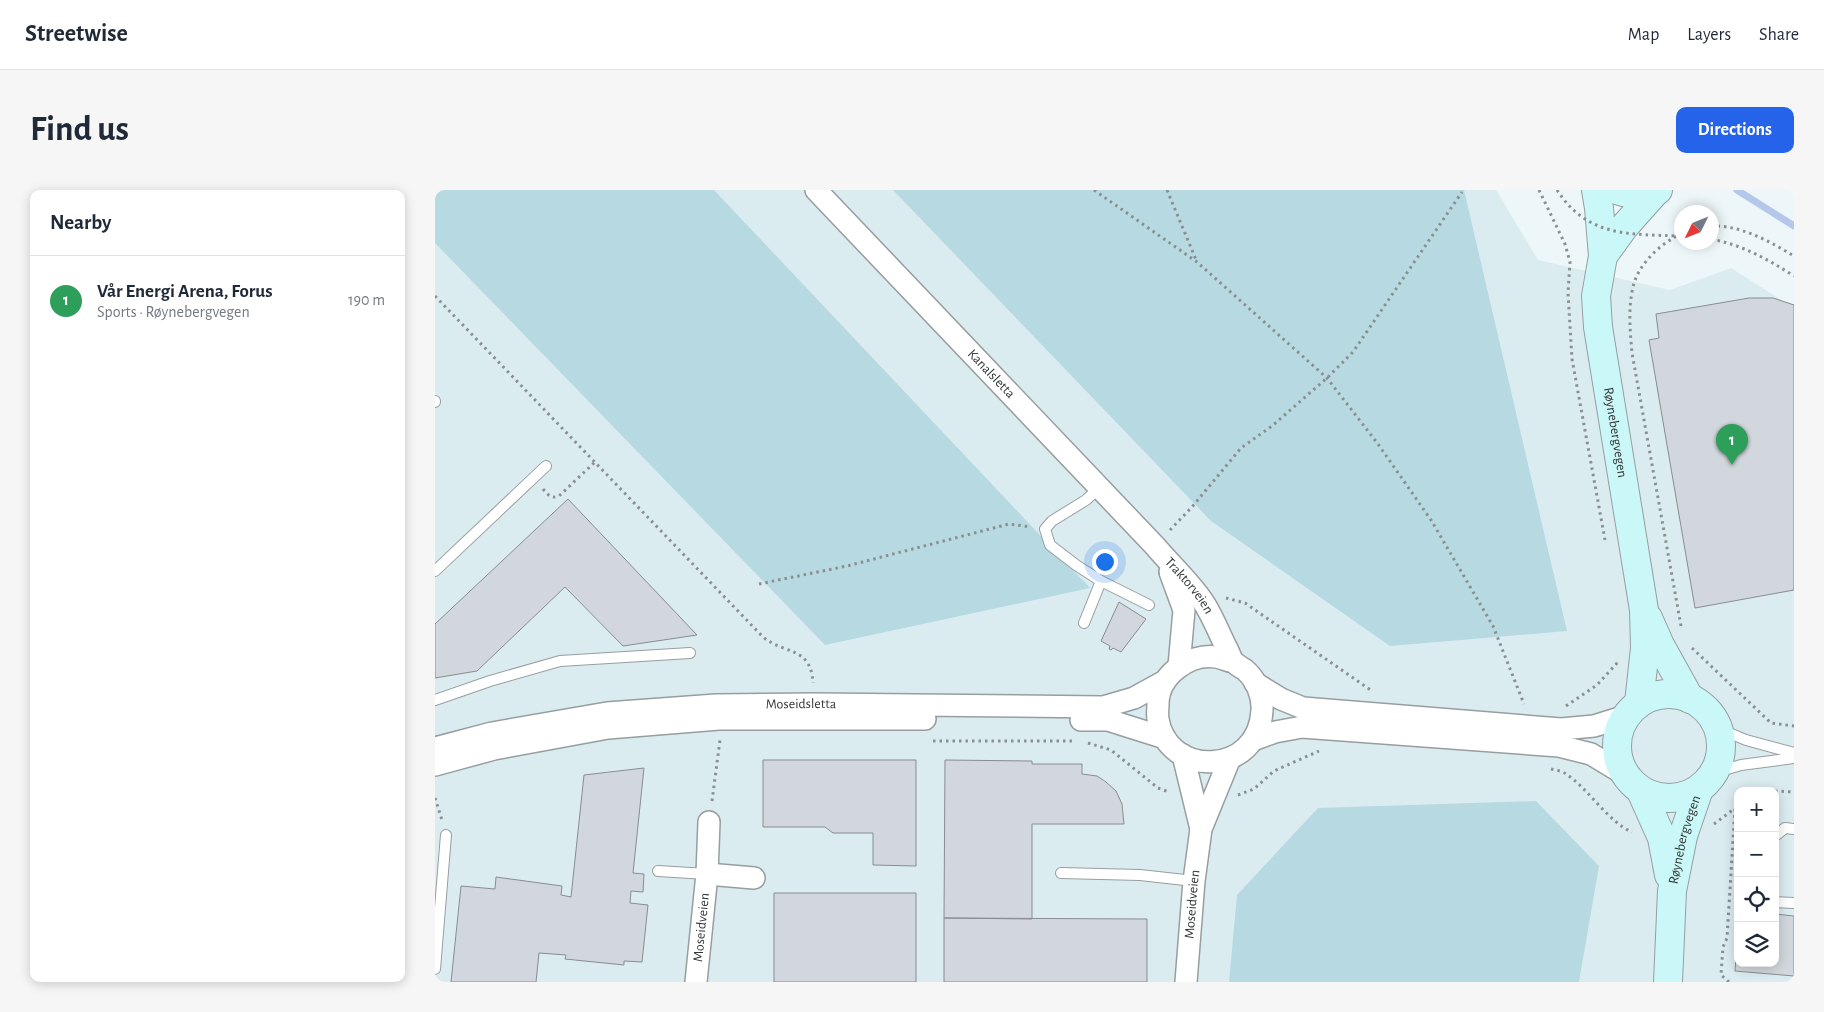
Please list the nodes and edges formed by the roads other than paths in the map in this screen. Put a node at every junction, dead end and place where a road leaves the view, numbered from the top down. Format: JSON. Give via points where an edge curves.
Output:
{"nodes":[{"id":1,"x":816,"y":190,"type":"edge"},
{"id":2,"x":1596,"y":190,"type":"edge"},
{"id":3,"x":1617,"y":190,"type":"edge"},
{"id":4,"x":1657,"y":190,"type":"edge"},
{"id":5,"x":1603,"y":256,"type":"junction"},
{"id":6,"x":546,"y":466,"type":"dead end"},
{"id":7,"x":1099,"y":488,"type":"junction"},
{"id":8,"x":1160,"y":552,"type":"junction"},
{"id":9,"x":435,"y":571,"type":"edge"},
{"id":10,"x":1101,"y":581,"type":"junction"},
{"id":11,"x":1149,"y":605,"type":"dead end"},
{"id":12,"x":1644,"y":610,"type":"junction"},
{"id":13,"x":1084,"y":623,"type":"dead end"},
{"id":14,"x":691,"y":653,"type":"dead end"},
{"id":15,"x":1234,"y":662,"type":"junction"},
{"id":16,"x":1172,"y":674,"type":"junction"},
{"id":17,"x":1255,"y":683,"type":"junction"},
{"id":18,"x":1690,"y":699,"type":"junction"},
{"id":19,"x":435,"y":700,"type":"edge"},
{"id":20,"x":1633,"y":710,"type":"junction"},
{"id":21,"x":1717,"y":728,"type":"junction"},
{"id":22,"x":1165,"y":738,"type":"junction"},
{"id":23,"x":1253,"y":740,"type":"junction"},
{"id":24,"x":435,"y":748,"type":"edge"},
{"id":25,"x":1794,"y":754,"type":"edge"},
{"id":26,"x":1183,"y":755,"type":"junction"},
{"id":27,"x":1230,"y":758,"type":"junction"},
{"id":28,"x":1794,"y":758,"type":"edge"},
{"id":29,"x":435,"y":765,"type":"edge"},
{"id":30,"x":1706,"y":781,"type":"junction"},
{"id":31,"x":1632,"y":782,"type":"junction"},
{"id":32,"x":709,"y":822,"type":"road end"},
{"id":33,"x":1201,"y":829,"type":"junction"},
{"id":34,"x":1794,"y":829,"type":"edge"},
{"id":35,"x":1779,"y":833,"type":"edge"},
{"id":36,"x":446,"y":835,"type":"road end"},
{"id":37,"x":658,"y":871,"type":"dead end"},
{"id":38,"x":1061,"y":873,"type":"dead end"},
{"id":39,"x":707,"y":874,"type":"junction"},
{"id":40,"x":754,"y":878,"type":"dead end"},
{"id":41,"x":1194,"y":881,"type":"junction"},
{"id":42,"x":1672,"y":891,"type":"junction"},
{"id":43,"x":1779,"y":902,"type":"edge"},
{"id":44,"x":1794,"y":903,"type":"edge"},
{"id":45,"x":435,"y":969,"type":"edge"},
{"id":46,"x":696,"y":982,"type":"edge"},
{"id":47,"x":1186,"y":982,"type":"edge"},
{"id":48,"x":1668,"y":982,"type":"edge"}],
"edges":[{"from":1,"to":7,"type":"street","name":"Kanalsletta"},
{"from":2,"to":5,"type":"street","name":"Røynebergvegen"},
{"from":3,"to":4,"type":"street","via":[[1626,194]]},
{"from":4,"to":5,"type":"street","name":"Røynebergvegen"},
{"from":5,"to":12,"type":"street","name":"Røynebergvegen","via":[[1596,296],[1598,327]]},
{"from":6,"to":9,"type":"lane"},
{"from":7,"to":8,"type":"street","name":"Kanalsletta"},
{"from":7,"to":10,"type":"lane","via":[[1045,529],[1050,546]]},
{"from":8,"to":15,"type":"street","name":"Traktorveien","via":[[1204,603]]},
{"from":8,"to":16,"type":"street","name":"Traktorveien","via":[[1184,610]]},
{"from":10,"to":11,"type":"lane"},
{"from":10,"to":13,"type":"lane"},
{"from":12,"to":18,"type":"street","name":"Røynebergvegen"},
{"from":12,"to":20,"type":"street","name":"Røynebergvegen","via":[[1645,648]]},
{"from":14,"to":19,"type":"lane","via":[[560,661]]},
{"from":15,"to":16,"type":"street","via":[[1216,657],[1196,658]]},
{"from":15,"to":17,"type":"street"},
{"from":16,"to":22,"type":"street","via":[[1158,700],[1158,720]]},
{"from":16,"to":24,"type":"street","name":"Moseidsletta","via":[[1134,698],[1103,706],[717,705],[607,713],[492,733]]},
{"from":17,"to":20,"type":"street","via":[[1303,708],[1561,730],[1594,726]]},
{"from":17,"to":23,"type":"street","via":[[1262,708],[1261,722]]},
{"from":18,"to":20,"type":"street","name":"Røynebergvegen","via":[[1664,694],[1651,697]]},
{"from":18,"to":21,"type":"street","name":"Røynebergvegen","via":[[1702,706]]},
{"from":20,"to":31,"type":"street","name":"Røynebergvegen","via":[[1619,730],[1617,744],[1618,760]]},
{"from":21,"to":25,"type":"lane"},
{"from":21,"to":30,"type":"street","name":"Røynebergvegen","via":[[1721,743],[1719,758]]},
{"from":22,"to":26,"type":"street"},
{"from":22,"to":29,"type":"street","name":"Moseidsletta","via":[[1108,720],[719,719],[608,728],[494,749]]},
{"from":23,"to":27,"type":"street"},
{"from":23,"to":31,"type":"street","via":[[1302,727],[1559,746],[1591,754]]},
{"from":26,"to":27,"type":"street","via":[[1198,761],[1215,762]]},
{"from":26,"to":33,"type":"street"},
{"from":27,"to":33,"type":"street"},
{"from":28,"to":30,"type":"lane","via":[[1741,765]]},
{"from":30,"to":31,"type":"street","name":"Røynebergvegen","via":[[1686,796],[1671,799],[1655,797]]},
{"from":30,"to":42,"type":"street","name":"Røynebergvegen","via":[[1683,836]]},
{"from":31,"to":42,"type":"street","name":"Røynebergvegen","via":[[1662,838]]},
{"from":32,"to":39,"type":"street","name":"Moseidveien"},
{"from":33,"to":41,"type":"street","name":"Moseidveien"},
{"from":34,"to":35,"type":"lane","via":[[1785,828]]},
{"from":36,"to":45,"type":"lane"},
{"from":37,"to":39,"type":"lane"},
{"from":38,"to":41,"type":"lane","via":[[1140,874]]},
{"from":39,"to":40,"type":"street","name":"Moseidveien"},
{"from":39,"to":46,"type":"street","name":"Moseidveien"},
{"from":41,"to":47,"type":"street","name":"Moseidveien"},
{"from":42,"to":48,"type":"street","name":"Røynebergvegen"},
{"from":43,"to":44,"type":"lane"}]}
